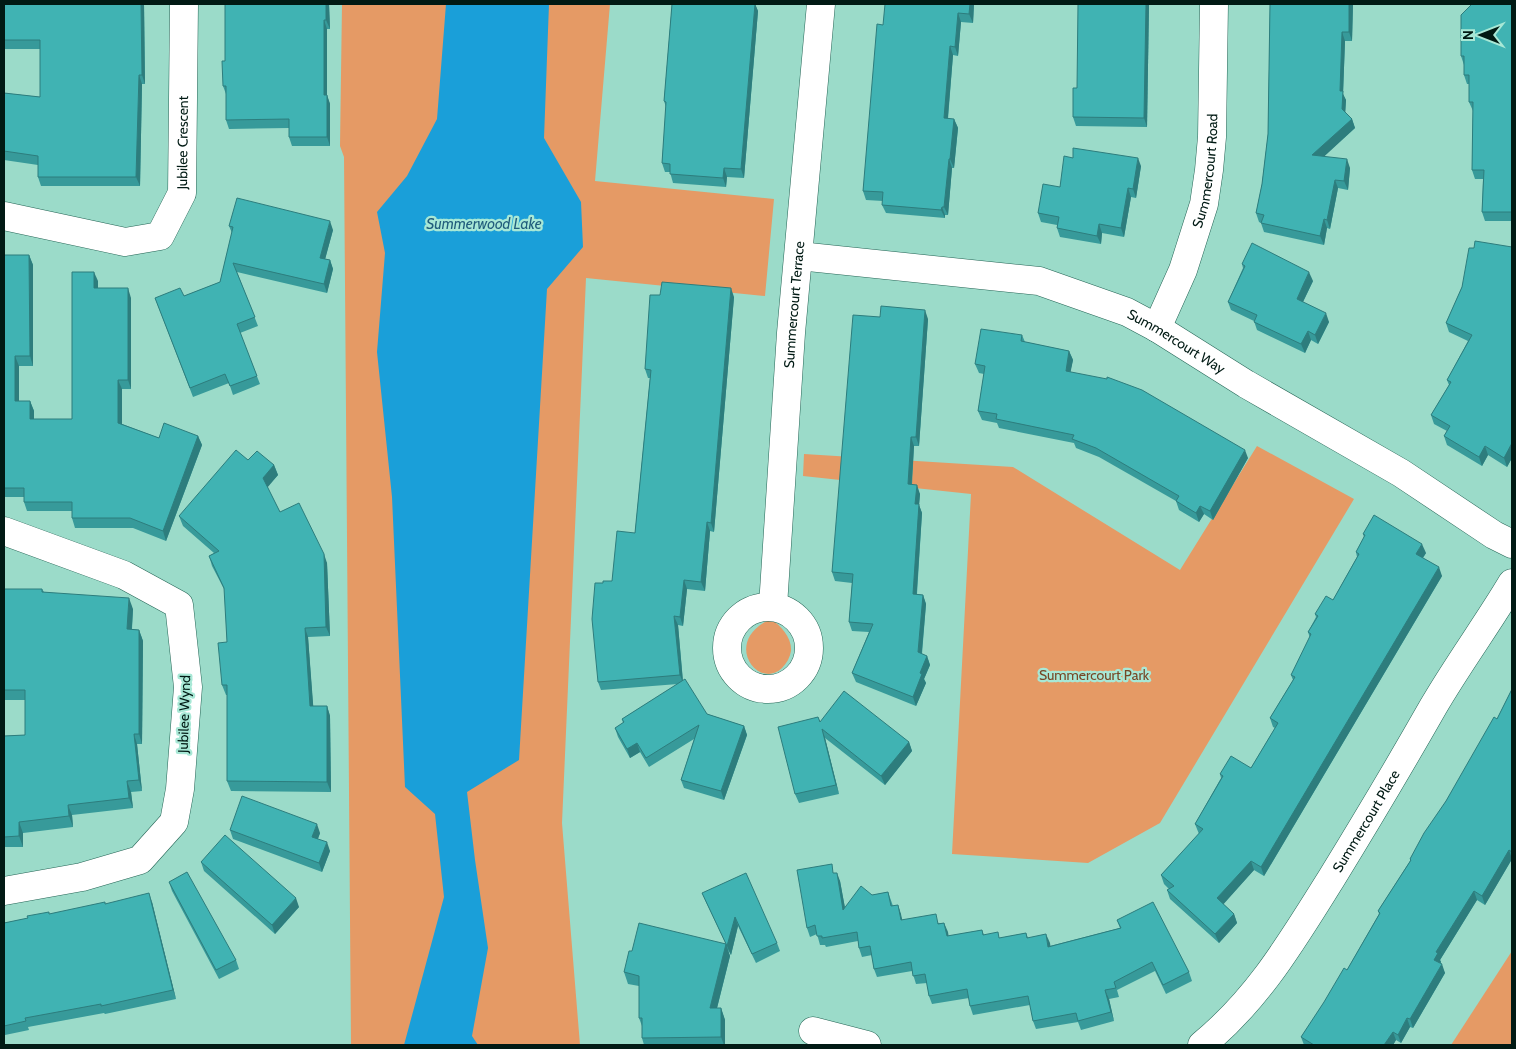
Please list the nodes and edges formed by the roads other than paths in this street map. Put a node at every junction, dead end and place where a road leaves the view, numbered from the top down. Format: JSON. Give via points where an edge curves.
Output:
{"nodes":[{"id":1,"x":184,"y":4,"type":"edge"},
{"id":2,"x":821,"y":4,"type":"edge"},
{"id":3,"x":1214,"y":4,"type":"edge"},
{"id":4,"x":4,"y":216,"type":"edge"},
{"id":5,"x":799,"y":256,"type":"junction"},
{"id":6,"x":1157,"y":328,"type":"junction"},
{"id":7,"x":4,"y":531,"type":"edge"},
{"id":8,"x":1512,"y":544,"type":"edge"},
{"id":9,"x":1512,"y":583,"type":"edge"},
{"id":10,"x":773,"y":606,"type":"dead end"},
{"id":11,"x":4,"y":891,"type":"edge"},
{"id":12,"x":813,"y":1031,"type":"dead end"},
{"id":13,"x":867,"y":1045,"type":"edge"},
{"id":14,"x":1202,"y":1045,"type":"edge"}],
"edges":[{"from":1,"to":4,"type":"street","name":"Jubilee Crescent","via":[[182,193],[160,236],[124,242]]},
{"from":2,"to":5,"type":"street","name":"Summercourt Terrace"},
{"from":3,"to":6,"type":"street","name":"Summercourt Road","via":[[1212,138],[1204,204],[1183,270]]},
{"from":5,"to":6,"type":"street","name":"Summercourt Way","via":[[1039,281],[1126,312]]},
{"from":5,"to":10,"type":"street","name":"Summercourt Terrace"},
{"from":6,"to":8,"type":"street","name":"Summercourt Way","via":[[1246,384],[1401,473]]},
{"from":7,"to":11,"type":"street","name":"Jubilee Wynd","via":[[124,575],[179,605],[188,687],[180,789],[174,822],[140,860],[82,877]]},
{"from":9,"to":14,"type":"street","name":"Summercourt Place","via":[[1455,668],[1381,797],[1288,948],[1255,993],[1223,1028]]},
{"from":12,"to":13,"type":"street"}]}
